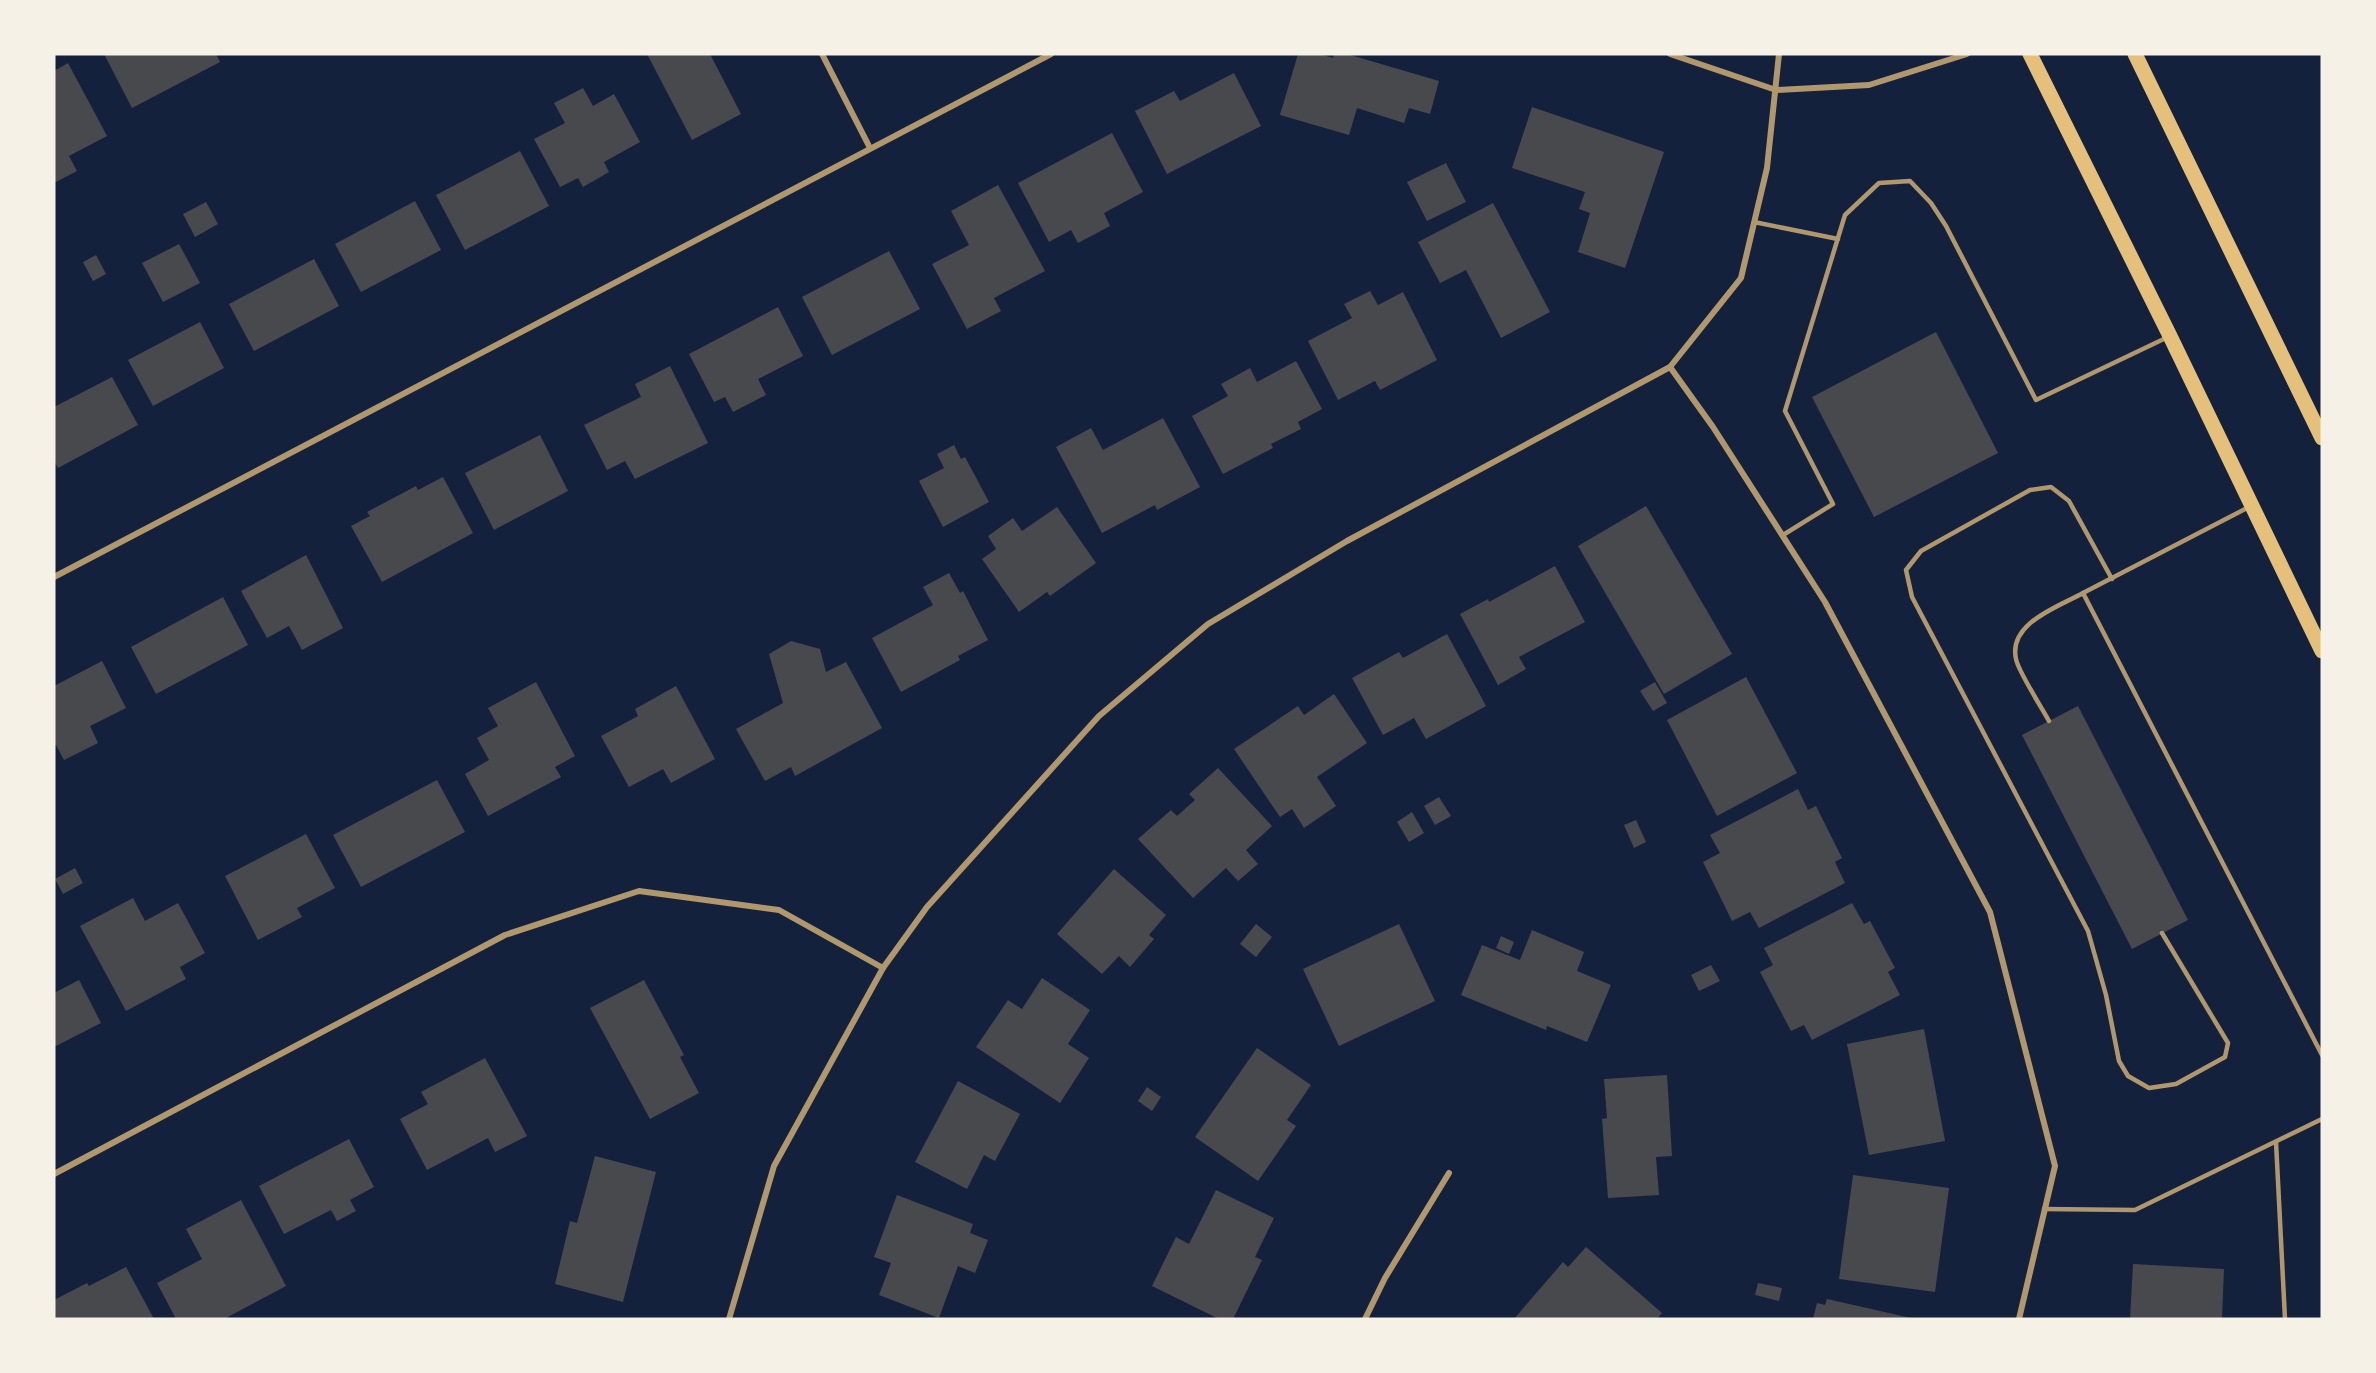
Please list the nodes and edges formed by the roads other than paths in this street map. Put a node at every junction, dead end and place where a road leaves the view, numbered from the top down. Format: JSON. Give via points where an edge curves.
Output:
{"nodes":[{"id":1,"x":822,"y":54,"type":"edge"},
{"id":2,"x":1051,"y":54,"type":"edge"},
{"id":3,"x":1670,"y":54,"type":"edge"},
{"id":4,"x":1779,"y":54,"type":"edge"},
{"id":5,"x":1967,"y":54,"type":"edge"},
{"id":6,"x":2030,"y":54,"type":"edge"},
{"id":7,"x":2135,"y":54,"type":"edge"},
{"id":8,"x":1776,"y":90,"type":"junction"},
{"id":9,"x":870,"y":148,"type":"junction"},
{"id":10,"x":1754,"y":222,"type":"junction"},
{"id":11,"x":1838,"y":239,"type":"junction"},
{"id":12,"x":2170,"y":336,"type":"junction"},
{"id":13,"x":1670,"y":367,"type":"junction"},
{"id":14,"x":2322,"y":438,"type":"edge"},
{"id":15,"x":2251,"y":506,"type":"junction"},
{"id":16,"x":1783,"y":535,"type":"junction"},
{"id":17,"x":54,"y":577,"type":"edge"},
{"id":18,"x":2112,"y":579,"type":"junction"},
{"id":19,"x":2083,"y":593,"type":"junction"},
{"id":20,"x":2322,"y":651,"type":"edge"},
{"id":21,"x":2049,"y":721,"type":"dead end"},
{"id":22,"x":2162,"y":933,"type":"dead end"},
{"id":23,"x":883,"y":968,"type":"junction"},
{"id":24,"x":2322,"y":1055,"type":"edge"},
{"id":25,"x":2322,"y":1119,"type":"edge"},
{"id":26,"x":2276,"y":1142,"type":"junction"},
{"id":27,"x":1449,"y":1173,"type":"dead end"},
{"id":28,"x":54,"y":1174,"type":"edge"},
{"id":29,"x":2044,"y":1209,"type":"junction"},
{"id":30,"x":729,"y":1319,"type":"edge"},
{"id":31,"x":1365,"y":1319,"type":"edge"},
{"id":32,"x":2019,"y":1319,"type":"edge"},
{"id":33,"x":2284,"y":1319,"type":"edge"}],
"edges":[{"from":1,"to":9,"type":"street"},
{"from":2,"to":9,"type":"street"},
{"from":3,"to":8,"type":"street"},
{"from":4,"to":8,"type":"street"},
{"from":5,"to":8,"type":"street","via":[[1869,85]]},
{"from":6,"to":12,"type":"main road"},
{"from":7,"to":14,"type":"main road"},
{"from":8,"to":10,"type":"street","via":[[1767,168]]},
{"from":9,"to":17,"type":"street"},
{"from":10,"to":11,"type":"lane"},
{"from":10,"to":13,"type":"street","via":[[1741,279]]},
{"from":11,"to":12,"type":"lane","via":[[1845,215],[1879,183],[1910,181],[1946,226],[2036,400]]},
{"from":11,"to":16,"type":"lane","via":[[1785,411],[1833,504]]},
{"from":12,"to":15,"type":"main road"},
{"from":13,"to":16,"type":"street"},
{"from":13,"to":23,"type":"street","via":[[1347,541],[1208,624],[1100,716],[927,907]]},
{"from":15,"to":18,"type":"lane"},
{"from":15,"to":20,"type":"main road"},
{"from":16,"to":29,"type":"street","via":[[1825,602],[1990,912],[2055,1166]]},
{"from":18,"to":19,"type":"lane"},
{"from":18,"to":22,"type":"lane","via":[[2070,501],[2051,487],[2030,490],[1921,551],[1906,570],[1912,597],[2088,931],[2119,1060],[2128,1076],[2149,1088],[2176,1084],[2224,1057],[2228,1043]]},
{"from":19,"to":21,"type":"lane","via":[[2028,624],[2017,637],[2016,660]]},
{"from":19,"to":24,"type":"lane"},
{"from":23,"to":28,"type":"street","via":[[779,910],[639,891],[506,935]]},
{"from":23,"to":30,"type":"street","via":[[774,1166]]},
{"from":25,"to":26,"type":"lane"},
{"from":26,"to":29,"type":"lane","via":[[2134,1210]]},
{"from":26,"to":33,"type":"lane"},
{"from":27,"to":31,"type":"street","via":[[1385,1278]]},
{"from":29,"to":32,"type":"street"}]}
